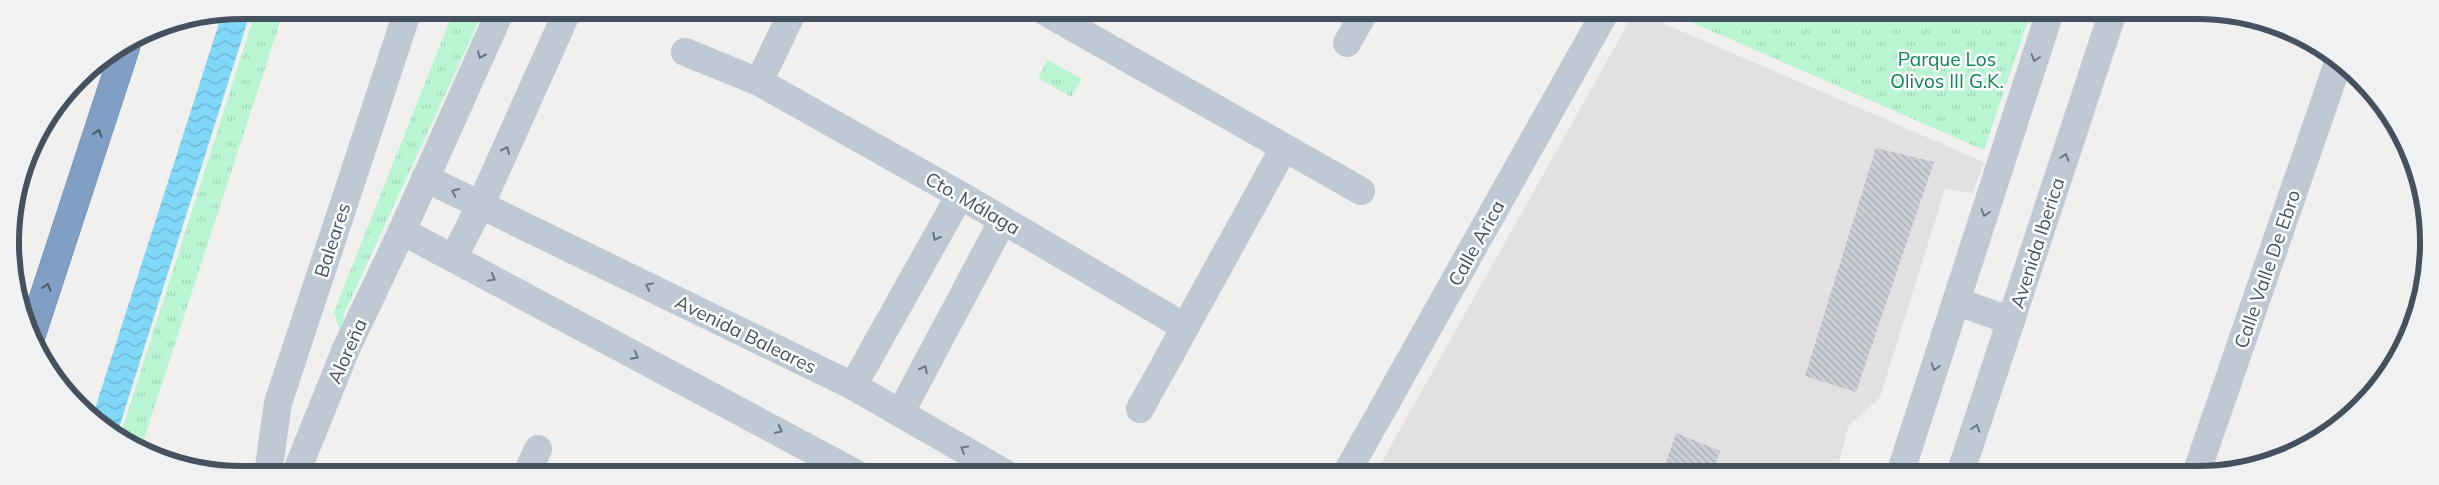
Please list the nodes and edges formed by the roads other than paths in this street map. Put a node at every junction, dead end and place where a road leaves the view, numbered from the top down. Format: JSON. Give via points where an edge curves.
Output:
{"nodes":[{"id":1,"x":405,"y":19,"type":"edge"},
{"id":2,"x":497,"y":19,"type":"edge"},
{"id":3,"x":564,"y":19,"type":"edge"},
{"id":4,"x":789,"y":19,"type":"edge"},
{"id":5,"x":1058,"y":19,"type":"edge"},
{"id":6,"x":1360,"y":19,"type":"edge"},
{"id":7,"x":1602,"y":19,"type":"edge"},
{"id":8,"x":2048,"y":19,"type":"edge"},
{"id":9,"x":2111,"y":19,"type":"edge"},
{"id":10,"x":1347,"y":43,"type":"dead end"},
{"id":11,"x":686,"y":52,"type":"dead end"},
{"id":12,"x":124,"y":53,"type":"edge"},
{"id":13,"x":2336,"y":68,"type":"edge"},
{"id":14,"x":759,"y":82,"type":"junction"},
{"id":15,"x":1284,"y":148,"type":"junction"},
{"id":16,"x":425,"y":178,"type":"junction"},
{"id":17,"x":1361,"y":192,"type":"dead end"},
{"id":18,"x":960,"y":195,"type":"junction"},
{"id":19,"x":482,"y":204,"type":"junction"},
{"id":20,"x":1003,"y":220,"type":"junction"},
{"id":21,"x":402,"y":231,"type":"junction"},
{"id":22,"x":454,"y":257,"type":"junction"},
{"id":23,"x":1956,"y":301,"type":"junction"},
{"id":24,"x":2011,"y":322,"type":"junction"},
{"id":25,"x":35,"y":325,"type":"edge"},
{"id":26,"x":1185,"y":327,"type":"junction"},
{"id":27,"x":853,"y":386,"type":"junction"},
{"id":28,"x":1140,"y":409,"type":"dead end"},
{"id":29,"x":901,"y":412,"type":"junction"},
{"id":30,"x":269,"y":466,"type":"edge"},
{"id":31,"x":299,"y":466,"type":"edge"},
{"id":32,"x":824,"y":466,"type":"edge"},
{"id":33,"x":992,"y":466,"type":"edge"},
{"id":34,"x":1350,"y":466,"type":"edge"},
{"id":35,"x":1903,"y":466,"type":"edge"},
{"id":36,"x":1963,"y":466,"type":"edge"},
{"id":37,"x":2199,"y":466,"type":"edge"}],
"edges":[{"from":1,"to":30,"type":"street","name":"Baleares","via":[[278,403]]},
{"from":2,"to":16,"type":"street","one_way":true},
{"from":19,"to":3,"type":"street","one_way":true},
{"from":4,"to":14,"type":"street"},
{"from":5,"to":15,"type":"street"},
{"from":6,"to":10,"type":"street"},
{"from":7,"to":34,"type":"street","name":"Calle Arica"},
{"from":8,"to":23,"type":"street","one_way":true},
{"from":24,"to":9,"type":"street","name":"Avenida Iberica","one_way":true},
{"from":11,"to":14,"type":"street","name":"Cto. Málaga"},
{"from":25,"to":12,"type":"highway","one_way":true},
{"from":13,"to":37,"type":"street","name":"Calle Valle De Ebro"},
{"from":14,"to":18,"type":"street","name":"Cto. Málaga"},
{"from":15,"to":17,"type":"street"},
{"from":15,"to":26,"type":"street"},
{"from":19,"to":16,"type":"street","name":"Avenida Baleares","one_way":true},
{"from":16,"to":21,"type":"street"},
{"from":18,"to":20,"type":"street","name":"Cto. Málaga"},
{"from":18,"to":27,"type":"street","one_way":true},
{"from":19,"to":22,"type":"street"},
{"from":27,"to":19,"type":"street","name":"Avenida Baleares","one_way":true},
{"from":20,"to":26,"type":"street","name":"Cto. Málaga"},
{"from":29,"to":20,"type":"street","one_way":true},
{"from":21,"to":22,"type":"street"},
{"from":21,"to":31,"type":"street","name":"Aloreña","via":[[346,349]]},
{"from":22,"to":32,"type":"street","one_way":true},
{"from":23,"to":24,"type":"street"},
{"from":23,"to":35,"type":"street","one_way":true},
{"from":36,"to":24,"type":"street","name":"Avenida Iberica","one_way":true},
{"from":26,"to":28,"type":"street"},
{"from":27,"to":29,"type":"street","name":"Avenida Baleares"},
{"from":33,"to":29,"type":"street","name":"Avenida Baleares","one_way":true}]}
